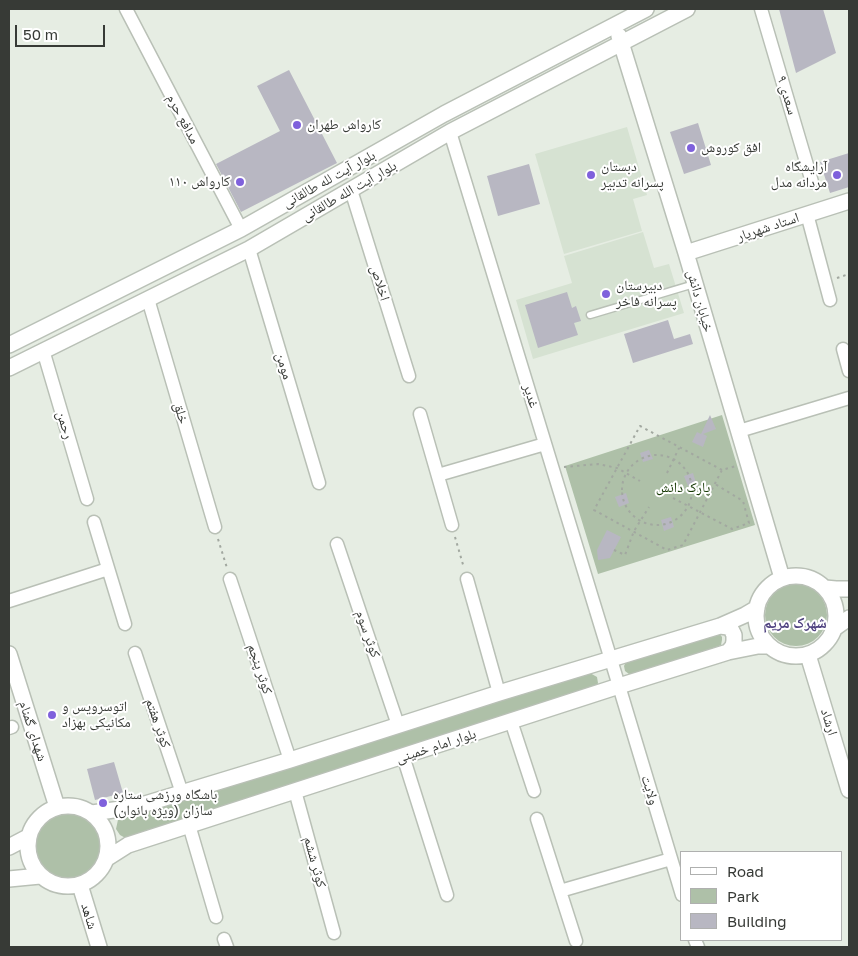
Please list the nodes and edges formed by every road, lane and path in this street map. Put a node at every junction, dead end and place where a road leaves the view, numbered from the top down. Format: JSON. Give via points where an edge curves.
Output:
{"nodes":[{"id":1,"x":126,"y":9,"type":"edge"},
{"id":2,"x":646,"y":9,"type":"edge"},
{"id":3,"x":687,"y":9,"type":"edge"},
{"id":4,"x":761,"y":9,"type":"edge"},
{"id":5,"x":616,"y":25,"type":"junction"},
{"id":6,"x":622,"y":44,"type":"junction"},
{"id":7,"x":450,"y":132,"type":"junction"},
{"id":8,"x":812,"y":182,"type":"dead end"},
{"id":9,"x":351,"y":190,"type":"junction"},
{"id":10,"x":849,"y":201,"type":"edge"},
{"id":11,"x":807,"y":214,"type":"junction"},
{"id":12,"x":241,"y":229,"type":"junction"},
{"id":13,"x":249,"y":249,"type":"junction"},
{"id":14,"x":686,"y":253,"type":"junction"},
{"id":15,"x":695,"y":284,"type":"junction"},
{"id":16,"x":148,"y":299,"type":"junction"},
{"id":17,"x":830,"y":300,"type":"dead end"},
{"id":18,"x":590,"y":315,"type":"dead end"},
{"id":19,"x":9,"y":345,"type":"edge"},
{"id":20,"x":843,"y":349,"type":"dead end"},
{"id":21,"x":43,"y":350,"type":"junction"},
{"id":22,"x":9,"y":368,"type":"edge"},
{"id":23,"x":849,"y":371,"type":"edge"},
{"id":24,"x":409,"y":376,"type":"dead end"},
{"id":25,"x":849,"y":398,"type":"edge"},
{"id":26,"x":420,"y":414,"type":"dead end"},
{"id":27,"x":739,"y":431,"type":"junction"},
{"id":28,"x":545,"y":444,"type":"junction"},
{"id":29,"x":679,"y":447,"type":"junction"},
{"id":30,"x":674,"y":458,"type":"junction"},
{"id":31,"x":617,"y":468,"type":"junction"},
{"id":32,"x":553,"y":470,"type":"junction"},
{"id":33,"x":626,"y":473,"type":"junction"},
{"id":34,"x":667,"y":473,"type":"dead end"},
{"id":35,"x":438,"y":475,"type":"junction"},
{"id":36,"x":640,"y":481,"type":"dead end"},
{"id":37,"x":319,"y":484,"type":"dead end"},
{"id":38,"x":715,"y":484,"type":"junction"},
{"id":39,"x":673,"y":498,"type":"dead end"},
{"id":40,"x":87,"y":499,"type":"dead end"},
{"id":41,"x":649,"y":507,"type":"dead end"},
{"id":42,"x":689,"y":507,"type":"junction"},
{"id":43,"x":700,"y":512,"type":"junction"},
{"id":44,"x":640,"y":521,"type":"junction"},
{"id":45,"x":94,"y":522,"type":"dead end"},
{"id":46,"x":452,"y":525,"type":"joint"},
{"id":47,"x":215,"y":528,"type":"joint"},
{"id":48,"x":634,"y":532,"type":"junction"},
{"id":49,"x":337,"y":544,"type":"dead end"},
{"id":50,"x":614,"y":550,"type":"dead end"},
{"id":51,"x":108,"y":569,"type":"junction"},
{"id":52,"x":782,"y":578,"type":"junction"},
{"id":53,"x":230,"y":579,"type":"joint"},
{"id":54,"x":467,"y":579,"type":"joint"},
{"id":55,"x":825,"y":588,"type":"junction"},
{"id":56,"x":849,"y":589,"type":"edge"},
{"id":57,"x":9,"y":601,"type":"edge"},
{"id":58,"x":756,"y":608,"type":"junction"},
{"id":59,"x":849,"y":618,"type":"edge"},
{"id":60,"x":126,"y":624,"type":"dead end"},
{"id":61,"x":720,"y":626,"type":"junction"},
{"id":62,"x":835,"y":628,"type":"junction"},
{"id":63,"x":769,"y":646,"type":"junction"},
{"id":64,"x":728,"y":652,"type":"junction"},
{"id":65,"x":135,"y":653,"type":"dead end"},
{"id":66,"x":9,"y":654,"type":"edge"},
{"id":67,"x":808,"y":655,"type":"junction"},
{"id":68,"x":611,"y":659,"type":"junction"},
{"id":69,"x":619,"y":686,"type":"junction"},
{"id":70,"x":499,"y":693,"type":"junction"},
{"id":71,"x":511,"y":722,"type":"junction"},
{"id":72,"x":398,"y":725,"type":"junction"},
{"id":73,"x":403,"y":756,"type":"junction"},
{"id":74,"x":290,"y":760,"type":"junction"},
{"id":75,"x":849,"y":790,"type":"edge"},
{"id":76,"x":295,"y":791,"type":"junction"},
{"id":77,"x":534,"y":791,"type":"dead end"},
{"id":78,"x":182,"y":793,"type":"junction"},
{"id":79,"x":57,"y":807,"type":"junction"},
{"id":80,"x":92,"y":813,"type":"junction"},
{"id":81,"x":537,"y":819,"type":"dead end"},
{"id":82,"x":189,"y":825,"type":"junction"},
{"id":83,"x":28,"y":837,"type":"junction"},
{"id":84,"x":9,"y":847,"type":"edge"},
{"id":85,"x":106,"y":859,"type":"junction"},
{"id":86,"x":671,"y":860,"type":"junction"},
{"id":87,"x":40,"y":876,"type":"junction"},
{"id":88,"x":9,"y":879,"type":"edge"},
{"id":89,"x":80,"y":885,"type":"junction"},
{"id":90,"x":680,"y":889,"type":"edge"},
{"id":91,"x":560,"y":891,"type":"junction"},
{"id":92,"x":447,"y":894,"type":"dead end"},
{"id":93,"x":216,"y":917,"type":"dead end"},
{"id":94,"x":334,"y":933,"type":"dead end"},
{"id":95,"x":576,"y":941,"type":"dead end"},
{"id":96,"x":99,"y":947,"type":"edge"}],
"edges":[{"from":1,"to":12,"type":"street","name":"مدافع حرم"},
{"from":2,"to":5,"type":"street","name":"بلوار آیت لله طالقانی"},
{"from":3,"to":6,"type":"street","name":"بلوار آیت الله طالقانی"},
{"from":4,"to":8,"type":"street","name":"سعدی ۹"},
{"from":5,"to":6,"type":"street","name":"خیابان دانش"},
{"from":5,"to":12,"type":"street","name":"بلوار آیت لله طالقانی","via":[[444,114]]},
{"from":6,"to":7,"type":"street","name":"بلوار آیت الله طالقانی"},
{"from":6,"to":14,"type":"street","name":"خیابان دانش"},
{"from":7,"to":9,"type":"street","name":"بلوار آیت الله طالقانی"},
{"from":7,"to":28,"type":"street","name":"غدیر"},
{"from":9,"to":13,"type":"street","name":"بلوار آیت الله طالقانی"},
{"from":9,"to":24,"type":"street","name":"اخلاص"},
{"from":10,"to":11,"type":"street","name":"استاد شهریار"},
{"from":11,"to":14,"type":"street","name":"استاد شهریار"},
{"from":11,"to":17,"type":"street"},
{"from":12,"to":19,"type":"street","name":"بلوار آیت لله طالقانی"},
{"from":13,"to":16,"type":"street","name":"بلوار آیت الله طالقانی"},
{"from":13,"to":37,"type":"street","name":"مومن"},
{"from":14,"to":15,"type":"street","name":"خیابان دانش"},
{"from":15,"to":18,"type":"lane"},
{"from":15,"to":27,"type":"street","name":"خیابان دانش"},
{"from":16,"to":21,"type":"street","name":"بلوار آیت الله طالقانی"},
{"from":16,"to":47,"type":"street","name":"خلق"},
{"from":20,"to":23,"type":"street"},
{"from":21,"to":22,"type":"street","name":"بلوار آیت الله طالقانی"},
{"from":21,"to":40,"type":"street","name":"رحمن"},
{"from":25,"to":27,"type":"street"},
{"from":26,"to":35,"type":"street"},
{"from":27,"to":52,"type":"street","name":"خیابان دانش"},
{"from":28,"to":32,"type":"street","name":"غدیر"},
{"from":28,"to":35,"type":"street"},
{"from":29,"to":30,"type":"path"},
{"from":29,"to":31,"type":"path","via":[[640,426]]},
{"from":29,"to":38,"type":"path","via":[[722,470]]},
{"from":30,"to":33,"type":"path","via":[[651,454],[632,464]]},
{"from":30,"to":34,"type":"path"},
{"from":30,"to":42,"type":"path","via":[[683,464],[693,484]]},
{"from":31,"to":32,"type":"path","via":[[598,464]]},
{"from":31,"to":33,"type":"path"},
{"from":31,"to":48,"type":"path","via":[[594,510]]},
{"from":32,"to":68,"type":"street","name":"غدیر"},
{"from":33,"to":36,"type":"path"},
{"from":33,"to":44,"type":"path","via":[[622,495],[631,514]]},
{"from":35,"to":46,"type":"street"},
{"from":38,"to":43,"type":"path"},
{"from":38,"to":43,"type":"path","via":[[743,501],[749,523],[732,529]]},
{"from":39,"to":42,"type":"path"},
{"from":41,"to":44,"type":"path"},
{"from":42,"to":43,"type":"path"},
{"from":42,"to":44,"type":"path","via":[[682,516],[662,525]]},
{"from":43,"to":48,"type":"path","via":[[683,545],[667,550]]},
{"from":44,"to":48,"type":"path"},
{"from":45,"to":51,"type":"street"},
{"from":46,"to":54,"type":"path"},
{"from":47,"to":53,"type":"path"},
{"from":48,"to":50,"type":"path","via":[[625,555]]},
{"from":49,"to":72,"type":"street","name":"کوثر سوم"},
{"from":51,"to":57,"type":"street"},
{"from":51,"to":60,"type":"street"},
{"from":52,"to":55,"type":"street","via":[[808,577]]},
{"from":52,"to":58,"type":"street","via":[[761,595]]},
{"from":53,"to":74,"type":"street","name":"کوثر پنجم"},
{"from":54,"to":70,"type":"street"},
{"from":55,"to":56,"type":"street"},
{"from":55,"to":62,"type":"street","via":[[834,603]]},
{"from":58,"to":61,"type":"street"},
{"from":58,"to":63,"type":"street","via":[[758,629]]},
{"from":59,"to":62,"type":"street"},
{"from":61,"to":64,"type":"street","via":[[728,627],[734,635],[733,646]]},
{"from":61,"to":68,"type":"street"},
{"from":62,"to":67,"type":"street","via":[[820,649]]},
{"from":63,"to":64,"type":"street","name":"بلوار امام خمینی"},
{"from":63,"to":67,"type":"street","via":[[788,655]]},
{"from":64,"to":69,"type":"street","name":"بلوار امام خمینی"},
{"from":65,"to":78,"type":"street","name":"کوثر هفتم"},
{"from":66,"to":79,"type":"street","name":"شهدای گمنام"},
{"from":67,"to":75,"type":"street","name":"ارشاد"},
{"from":68,"to":69,"type":"street","name":"ولایت"},
{"from":68,"to":70,"type":"street"},
{"from":69,"to":71,"type":"street","name":"بلوار امام خمینی"},
{"from":69,"to":86,"type":"street","name":"ولایت"},
{"from":70,"to":72,"type":"street"},
{"from":71,"to":73,"type":"street","name":"بلوار امام خمینی"},
{"from":71,"to":77,"type":"street"},
{"from":72,"to":74,"type":"street"},
{"from":73,"to":76,"type":"street","name":"بلوار امام خمینی"},
{"from":73,"to":92,"type":"street"},
{"from":74,"to":78,"type":"street"},
{"from":76,"to":82,"type":"street","name":"بلوار امام خمینی"},
{"from":76,"to":94,"type":"street","name":"کوثر ششم"},
{"from":78,"to":80,"type":"street","via":[[136,807]]},
{"from":79,"to":80,"type":"street","via":[[75,806]]},
{"from":79,"to":83,"type":"street","via":[[38,818]]},
{"from":80,"to":85,"type":"street","via":[[107,834],[109,847]]},
{"from":81,"to":91,"type":"street"},
{"from":82,"to":85,"type":"street","name":"بلوار امام خمینی","via":[[128,845]]},
{"from":82,"to":93,"type":"street"},
{"from":83,"to":84,"type":"street"},
{"from":83,"to":87,"type":"street","via":[[32,865]]},
{"from":85,"to":89,"type":"street","via":[[100,871]]},
{"from":86,"to":90,"type":"street","name":"ولایت"},
{"from":86,"to":91,"type":"street"},
{"from":87,"to":88,"type":"street"},
{"from":87,"to":89,"type":"street","via":[[52,884]]},
{"from":89,"to":96,"type":"street","name":"شاهد"},
{"from":91,"to":95,"type":"street"}]}
